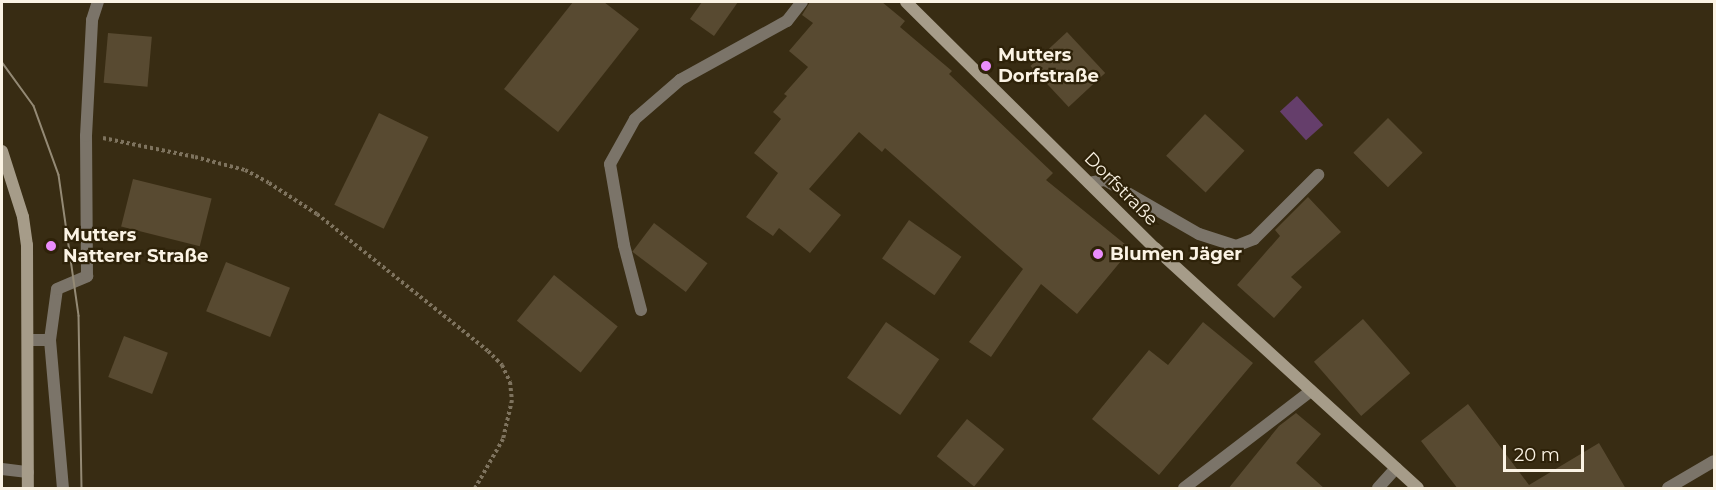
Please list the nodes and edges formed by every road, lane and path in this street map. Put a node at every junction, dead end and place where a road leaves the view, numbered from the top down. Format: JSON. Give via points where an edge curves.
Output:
{"nodes":[{"id":1,"x":98,"y":2,"type":"edge"},
{"id":2,"x":802,"y":2,"type":"edge"},
{"id":3,"x":906,"y":2,"type":"edge"},
{"id":4,"x":86,"y":136,"type":"junction"},
{"id":5,"x":2,"y":151,"type":"edge"},
{"id":6,"x":1318,"y":175,"type":"dead end"},
{"id":7,"x":1089,"y":183,"type":"junction"},
{"id":8,"x":641,"y":310,"type":"dead end"},
{"id":9,"x":29,"y":340,"type":"junction"},
{"id":10,"x":50,"y":340,"type":"junction"},
{"id":11,"x":1311,"y":391,"type":"junction"},
{"id":12,"x":1714,"y":461,"type":"edge"},
{"id":13,"x":1396,"y":468,"type":"junction"},
{"id":14,"x":2,"y":469,"type":"edge"},
{"id":15,"x":28,"y":472,"type":"junction"},
{"id":16,"x":1184,"y":488,"type":"edge"},
{"id":17,"x":28,"y":489,"type":"edge"},
{"id":18,"x":63,"y":489,"type":"edge"},
{"id":19,"x":475,"y":489,"type":"edge"},
{"id":20,"x":1378,"y":489,"type":"edge"},
{"id":21,"x":1418,"y":489,"type":"edge"},
{"id":22,"x":1668,"y":489,"type":"edge"}],
"edges":[{"from":1,"to":4,"type":"lane","via":[[92,20]]},
{"from":2,"to":8,"type":"lane","via":[[787,21],[680,80],[635,119],[610,164],[624,245]]},
{"from":3,"to":7,"type":"main road","name":"Dorfstraße"},
{"from":4,"to":10,"type":"lane","via":[[87,276],[57,290]]},
{"from":4,"to":19,"type":"path","via":[[141,144],[253,175],[316,214],[488,351],[502,365],[510,382],[512,400],[503,439]]},
{"from":5,"to":9,"type":"main road","via":[[24,226]]},
{"from":6,"to":7,"type":"lane","via":[[1254,239],[1236,246],[1199,234],[1106,180]]},
{"from":7,"to":11,"type":"main road","name":"Dorfstraße"},
{"from":9,"to":10,"type":"lane"},
{"from":9,"to":15,"type":"main road"},
{"from":10,"to":18,"type":"lane"},
{"from":11,"to":13,"type":"main road","name":"Dorfstraße"},
{"from":11,"to":16,"type":"lane"},
{"from":12,"to":22,"type":"lane"},
{"from":13,"to":20,"type":"lane"},
{"from":13,"to":21,"type":"main road","name":"Dorfstraße"},
{"from":14,"to":15,"type":"lane"},
{"from":15,"to":17,"type":"main road"}]}
